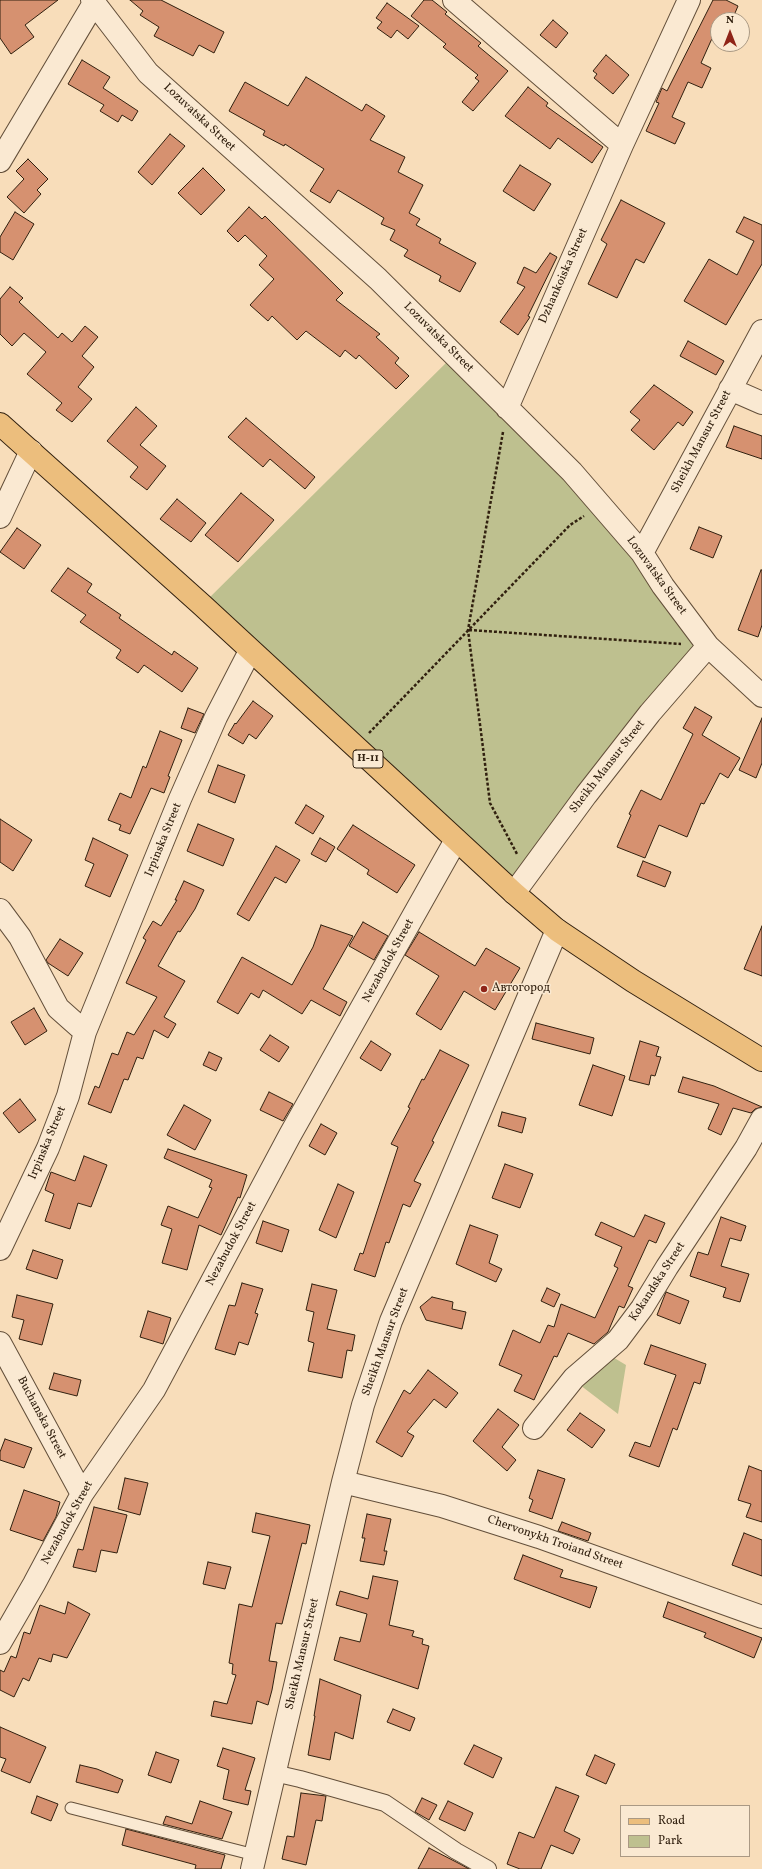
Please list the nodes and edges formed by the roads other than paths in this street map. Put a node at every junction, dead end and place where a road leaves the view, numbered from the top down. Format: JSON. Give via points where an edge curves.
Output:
{"nodes":[{"id":1,"x":454,"y":0,"type":"edge"},
{"id":2,"x":689,"y":0,"type":"edge"},
{"id":3,"x":93,"y":2,"type":"edge"},
{"id":4,"x":622,"y":145,"type":"junction"},
{"id":5,"x":0,"y":161,"type":"edge"},
{"id":6,"x":762,"y":331,"type":"edge"},
{"id":7,"x":730,"y":389,"type":"junction"},
{"id":8,"x":762,"y":402,"type":"edge"},
{"id":9,"x":507,"y":408,"type":"junction"},
{"id":10,"x":0,"y":424,"type":"edge"},
{"id":11,"x":30,"y":451,"type":"junction"},
{"id":12,"x":0,"y":517,"type":"edge"},
{"id":13,"x":642,"y":553,"type":"junction"},
{"id":14,"x":708,"y":646,"type":"junction"},
{"id":15,"x":250,"y":651,"type":"junction"},
{"id":16,"x":762,"y":696,"type":"edge"},
{"id":17,"x":456,"y":840,"type":"junction"},
{"id":18,"x":514,"y":893,"type":"junction"},
{"id":19,"x":0,"y":910,"type":"edge"},
{"id":20,"x":557,"y":930,"type":"junction"},
{"id":21,"x":85,"y":1032,"type":"junction"},
{"id":22,"x":762,"y":1060,"type":"edge"},
{"id":23,"x":762,"y":1119,"type":"edge"},
{"id":24,"x":0,"y":1249,"type":"edge"},
{"id":25,"x":0,"y":1343,"type":"edge"},
{"id":26,"x":534,"y":1428,"type":"dead end"},
{"id":27,"x":343,"y":1482,"type":"junction"},
{"id":28,"x":82,"y":1494,"type":"junction"},
{"id":29,"x":762,"y":1617,"type":"edge"},
{"id":30,"x":0,"y":1643,"type":"edge"},
{"id":31,"x":274,"y":1773,"type":"junction"},
{"id":32,"x":71,"y":1808,"type":"dead end"},
{"id":33,"x":254,"y":1862,"type":"edge"},
{"id":34,"x":488,"y":1869,"type":"edge"}],
"edges":[{"from":1,"to":4,"type":"street"},
{"from":2,"to":4,"type":"street","name":"Dzhankoiska Street"},
{"from":3,"to":5,"type":"street"},
{"from":3,"to":9,"type":"street","name":"Lozuvatska Street","via":[[148,72],[378,279]]},
{"from":4,"to":9,"type":"street","name":"Dzhankoiska Street"},
{"from":6,"to":7,"type":"street","name":"Sheikh Mansur Street"},
{"from":7,"to":8,"type":"street"},
{"from":7,"to":13,"type":"street","name":"Sheikh Mansur Street"},
{"from":9,"to":13,"type":"street","name":"Lozuvatska Street","via":[[572,472]]},
{"from":10,"to":11,"type":"main road","number":"Н-11"},
{"from":11,"to":12,"type":"street"},
{"from":11,"to":15,"type":"main road","number":"Н-11"},
{"from":13,"to":14,"type":"street","name":"Lozuvatska Street"},
{"from":14,"to":16,"type":"street","name":"Lozuvatska Street"},
{"from":14,"to":18,"type":"street","name":"Sheikh Mansur Street","via":[[650,713]]},
{"from":15,"to":17,"type":"main road","number":"Н-11"},
{"from":15,"to":21,"type":"street","name":"Irpinska Street","via":[[216,718],[186,786]]},
{"from":17,"to":18,"type":"main road","number":"Н-11"},
{"from":17,"to":28,"type":"street","name":"Nezabudok Street","via":[[290,1135],[154,1390]]},
{"from":18,"to":20,"type":"main road","number":"Н-11"},
{"from":19,"to":21,"type":"street","via":[[20,937],[58,1008]]},
{"from":20,"to":22,"type":"main road","number":"Н-11","via":[[633,981]]},
{"from":20,"to":27,"type":"street","name":"Sheikh Mansur Street","via":[[391,1321],[363,1405]]},
{"from":21,"to":24,"type":"street","name":"Irpinska Street","via":[[68,1096],[48,1148]]},
{"from":23,"to":26,"type":"street","name":"Kokandska Street","via":[[746,1148],[642,1308],[618,1340],[574,1378]]},
{"from":25,"to":28,"type":"street","name":"Buchanska Street"},
{"from":27,"to":29,"type":"street","name":"Chervonykh Troiand Street","via":[[442,1506],[531,1534]]},
{"from":27,"to":31,"type":"street","name":"Sheikh Mansur Street"},
{"from":28,"to":30,"type":"street","name":"Nezabudok Street"},
{"from":31,"to":33,"type":"street","name":"Sheikh Mansur Street"},
{"from":31,"to":34,"type":"street","via":[[385,1803],[456,1851]]},
{"from":32,"to":33,"type":"lane"}]}
